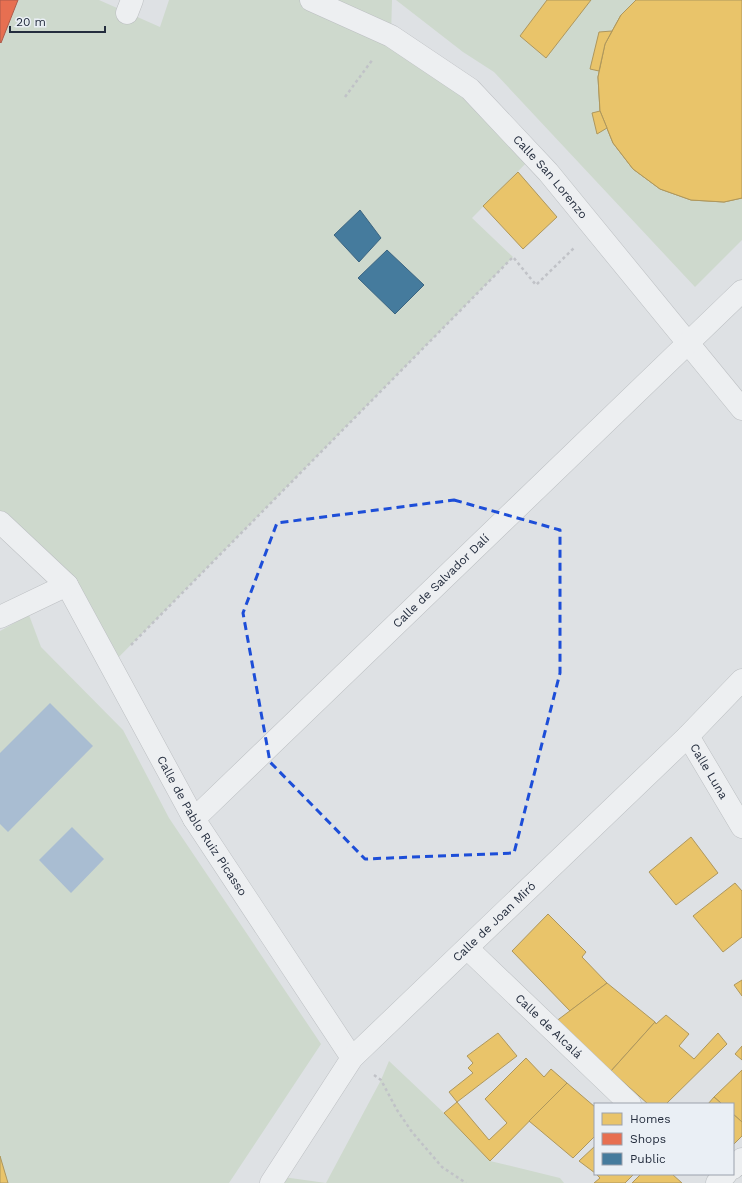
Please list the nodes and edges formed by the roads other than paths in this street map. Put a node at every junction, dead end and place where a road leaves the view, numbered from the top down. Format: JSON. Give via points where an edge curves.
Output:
{"nodes":[{"id":1,"x":311,"y":0,"type":"edge"},
{"id":2,"x":742,"y":292,"type":"edge"},
{"id":3,"x":689,"y":343,"type":"junction"},
{"id":4,"x":742,"y":409,"type":"edge"},
{"id":5,"x":0,"y":522,"type":"edge"},
{"id":6,"x":67,"y":585,"type":"junction"},
{"id":7,"x":0,"y":617,"type":"edge"},
{"id":8,"x":742,"y":680,"type":"edge"},
{"id":9,"x":688,"y":736,"type":"junction"},
{"id":10,"x":194,"y":820,"type":"junction"},
{"id":11,"x":742,"y":827,"type":"edge"},
{"id":12,"x":467,"y":948,"type":"junction"},
{"id":13,"x":352,"y":1058,"type":"junction"},
{"id":14,"x":629,"y":1103,"type":"edge"},
{"id":15,"x":742,"y":1159,"type":"edge"},
{"id":16,"x":734,"y":1167,"type":"edge"},
{"id":17,"x":705,"y":1175,"type":"edge"},
{"id":18,"x":725,"y":1175,"type":"edge"},
{"id":19,"x":271,"y":1183,"type":"edge"},
{"id":20,"x":713,"y":1183,"type":"edge"},
{"id":21,"x":717,"y":1183,"type":"edge"}],
"edges":[{"from":1,"to":3,"type":"street","name":"Calle San Lorenzo","via":[[391,36],[470,89],[548,172]]},
{"from":2,"to":3,"type":"street","name":"Calle de Salvador Dalí"},
{"from":3,"to":4,"type":"street","name":"Calle San Lorenzo"},
{"from":3,"to":10,"type":"street","name":"Calle de Salvador Dalí"},
{"from":5,"to":6,"type":"street","name":"Calle de Pablo Ruiz Picasso"},
{"from":6,"to":7,"type":"street"},
{"from":6,"to":10,"type":"street","name":"Calle de Pablo Ruiz Picasso"},
{"from":8,"to":9,"type":"street","name":"Calle de Joan Miró"},
{"from":9,"to":11,"type":"street","name":"Calle Luna"},
{"from":9,"to":12,"type":"street","name":"Calle de Joan Miró"},
{"from":10,"to":13,"type":"street","name":"Calle de Pablo Ruiz Picasso"},
{"from":12,"to":13,"type":"street","name":"Calle de Joan Miró"},
{"from":12,"to":14,"type":"street","name":"Calle de Alcalá"},
{"from":13,"to":19,"type":"street","name":"Calle de Joan Miró"},
{"from":15,"to":16,"type":"street"},
{"from":17,"to":20,"type":"street"},
{"from":18,"to":21,"type":"street"}]}
